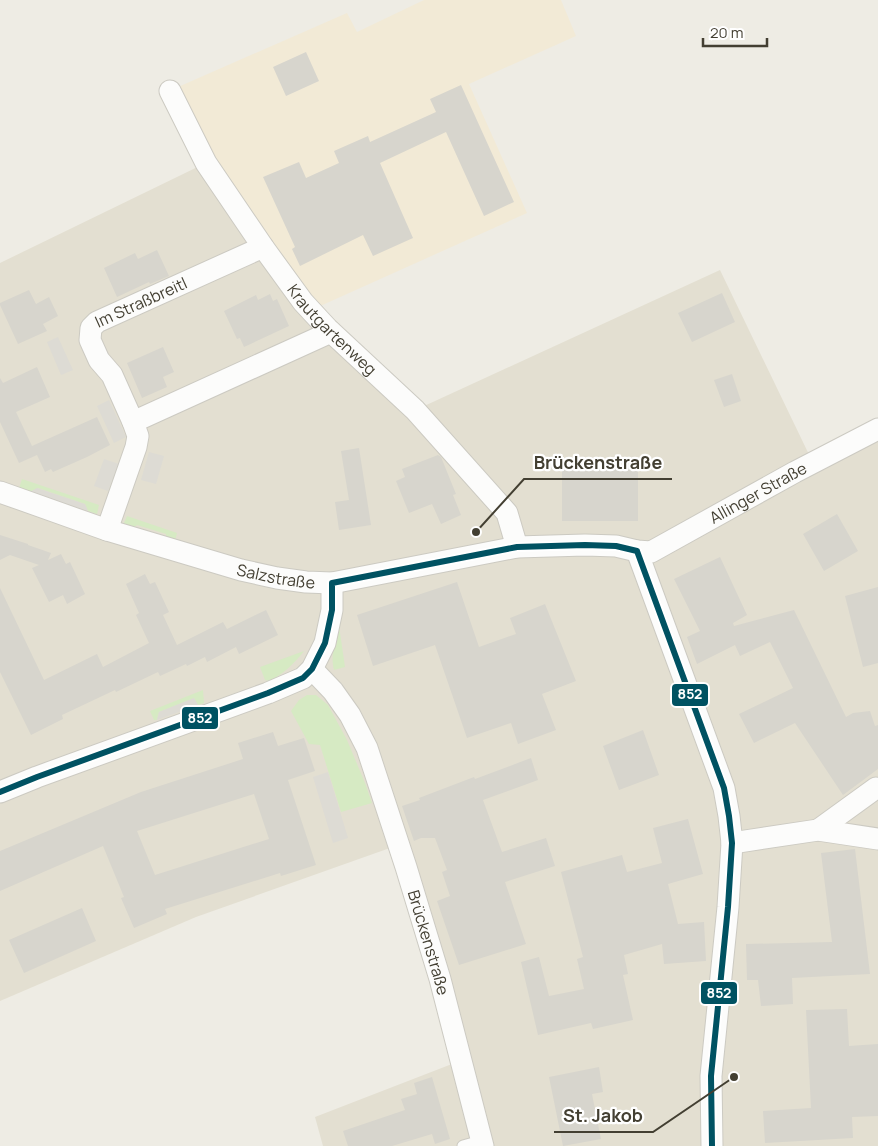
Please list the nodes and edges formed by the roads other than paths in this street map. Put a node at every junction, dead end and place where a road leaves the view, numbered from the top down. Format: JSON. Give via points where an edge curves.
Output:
{"nodes":[{"id":1,"x":170,"y":91,"type":"dead end"},
{"id":2,"x":263,"y":247,"type":"junction"},
{"id":3,"x":331,"y":332,"type":"junction"},
{"id":4,"x":133,"y":422,"type":"junction"},
{"id":5,"x":878,"y":429,"type":"edge"},
{"id":6,"x":0,"y":492,"type":"edge"},
{"id":7,"x":107,"y":530,"type":"junction"},
{"id":8,"x":517,"y":547,"type":"junction"},
{"id":9,"x":637,"y":551,"type":"junction"},
{"id":10,"x":332,"y":583,"type":"junction"},
{"id":11,"x":312,"y":669,"type":"junction"},
{"id":12,"x":876,"y":788,"type":"dead end"},
{"id":13,"x":0,"y":792,"type":"edge"},
{"id":14,"x":818,"y":830,"type":"junction"},
{"id":15,"x":878,"y":839,"type":"edge"},
{"id":16,"x":732,"y":843,"type":"junction"},
{"id":17,"x":475,"y":1144,"type":"edge"},
{"id":18,"x":712,"y":1146,"type":"edge"}],
"edges":[{"from":1,"to":2,"type":"street","name":"Krautgartenweg","via":[[206,163]]},
{"from":2,"to":3,"type":"street","name":"Krautgartenweg","via":[[303,302]]},
{"from":2,"to":4,"type":"street","name":"Im Straßbreitl","via":[[90,328],[93,347],[112,375]]},
{"from":3,"to":4,"type":"street"},
{"from":3,"to":8,"type":"street","name":"Krautgartenweg","via":[[415,410],[507,513]]},
{"from":4,"to":7,"type":"street","name":"Im Straßbreitl","via":[[138,436],[136,447]]},
{"from":5,"to":9,"type":"street","name":"Allinger Straße","via":[[651,552]]},
{"from":6,"to":7,"type":"street","name":"Salzstraße"},
{"from":7,"to":10,"type":"street","name":"Salzstraße","via":[[241,570],[277,578]]},
{"from":8,"to":9,"type":"street","name":"Salzstraße","via":[[616,546]]},
{"from":8,"to":10,"type":"street","name":"Salzstraße"},
{"from":9,"to":16,"type":"street","via":[[724,788]]},
{"from":10,"to":11,"type":"street","via":[[332,610],[325,643]]},
{"from":11,"to":13,"type":"street","via":[[303,678],[268,693]]},
{"from":11,"to":17,"type":"street","name":"Brückenstraße","via":[[350,715],[367,748],[440,979],[465,1075]]},
{"from":12,"to":14,"type":"street"},
{"from":14,"to":15,"type":"street"},
{"from":14,"to":16,"type":"street"},
{"from":16,"to":18,"type":"street","via":[[711,1076]]}]}
